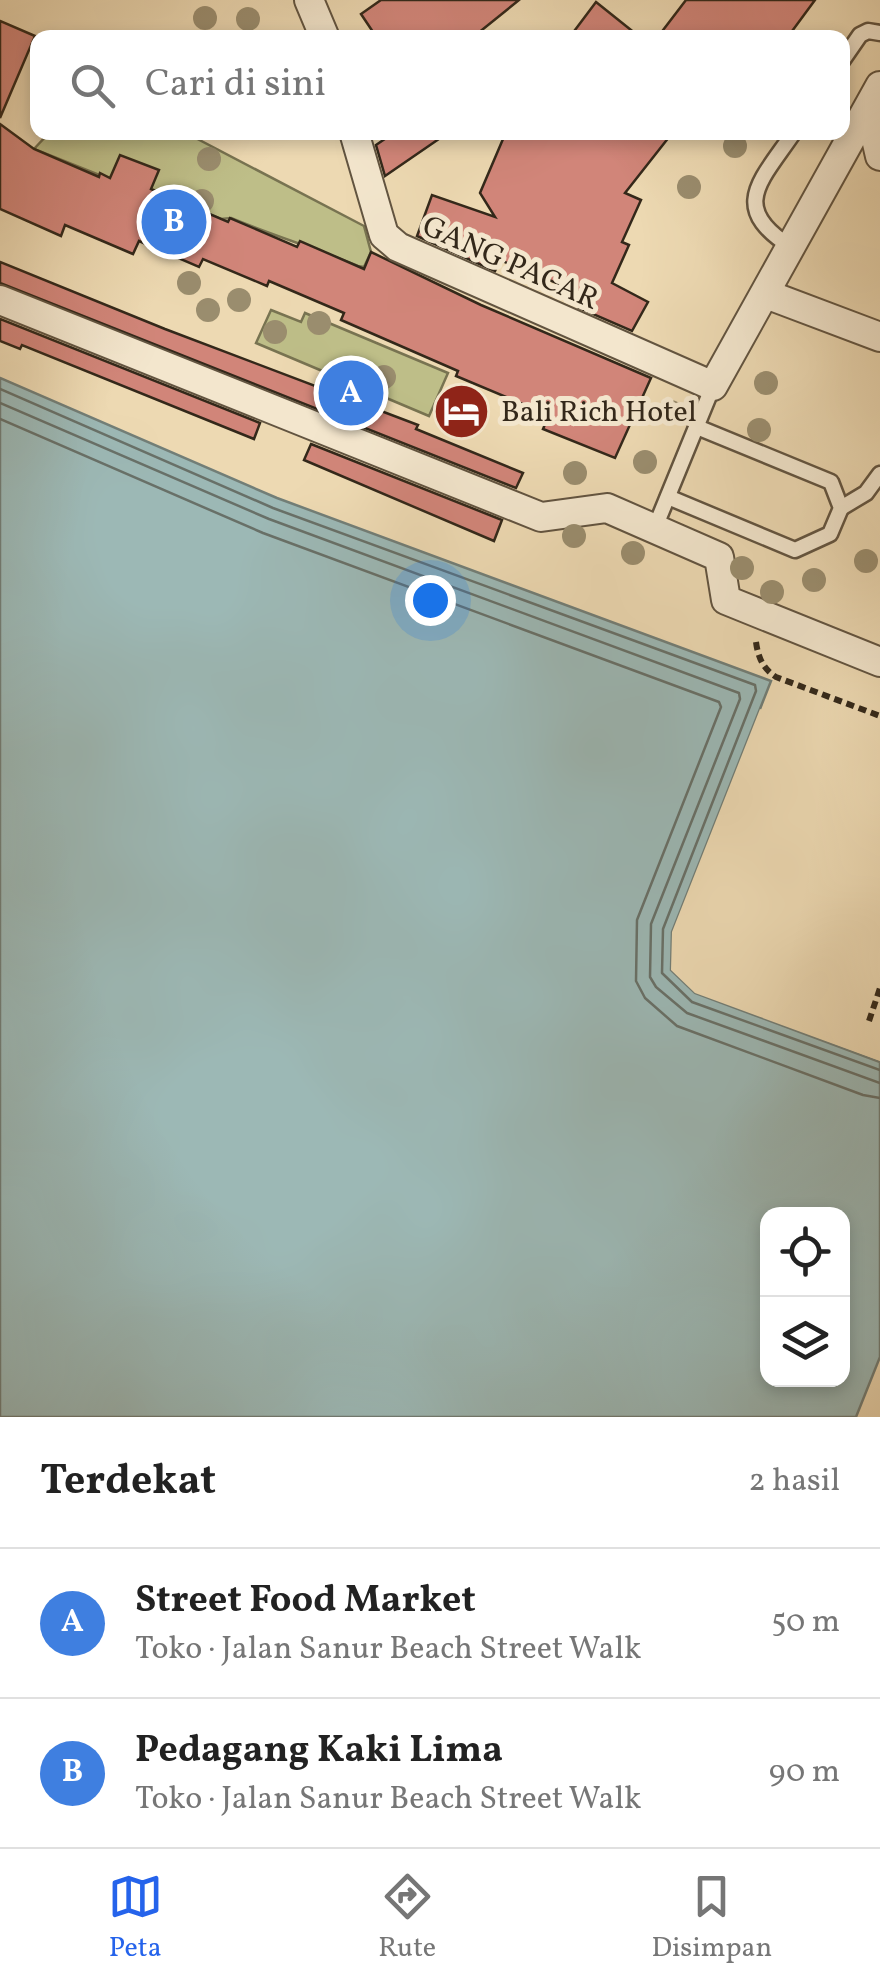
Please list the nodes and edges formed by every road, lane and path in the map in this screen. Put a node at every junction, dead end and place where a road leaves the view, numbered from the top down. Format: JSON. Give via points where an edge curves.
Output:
{"nodes":[{"id":1,"x":309,"y":0,"type":"edge"},
{"id":2,"x":322,"y":30,"type":"edge"},
{"id":3,"x":880,"y":33,"type":"edge"},
{"id":4,"x":850,"y":49,"type":"edge"},
{"id":5,"x":877,"y":92,"type":"edge"},
{"id":6,"x":356,"y":140,"type":"edge"},
{"id":7,"x":788,"y":140,"type":"edge"},
{"id":8,"x":880,"y":156,"type":"edge"},
{"id":9,"x":792,"y":247,"type":"junction"},
{"id":10,"x":766,"y":294,"type":"junction"},
{"id":11,"x":0,"y":300,"type":"edge"},
{"id":12,"x":880,"y":337,"type":"edge"},
{"id":13,"x":713,"y":386,"type":"junction"},
{"id":14,"x":696,"y":427,"type":"junction"},
{"id":15,"x":880,"y":474,"type":"edge"},
{"id":16,"x":668,"y":498,"type":"junction"},
{"id":17,"x":841,"y":508,"type":"junction"},
{"id":18,"x":654,"y":530,"type":"junction"},
{"id":19,"x":757,"y":613,"type":"junction"},
{"id":20,"x":880,"y":662,"type":"edge"},
{"id":21,"x":880,"y":716,"type":"edge"},
{"id":22,"x":880,"y":988,"type":"edge"},
{"id":23,"x":868,"y":1021,"type":"dead end"}],
"edges":[{"from":1,"to":2,"type":"street"},
{"from":3,"to":4,"type":"lane","via":[[868,30]]},
{"from":5,"to":8,"type":"street"},
{"from":5,"to":9,"type":"street"},
{"from":6,"to":13,"type":"street","name":"GANG PACAR","via":[[384,235],[398,247]]},
{"from":7,"to":9,"type":"lane","via":[[758,184],[755,203],[768,232]]},
{"from":9,"to":10,"type":"street"},
{"from":10,"to":12,"type":"street"},
{"from":10,"to":13,"type":"street"},
{"from":11,"to":18,"type":"street","via":[[542,517],[607,508]]},
{"from":13,"to":14,"type":"lane"},
{"from":14,"to":16,"type":"lane"},
{"from":14,"to":17,"type":"lane","via":[[831,482]]},
{"from":15,"to":17,"type":"lane","via":[[866,493]]},
{"from":16,"to":17,"type":"lane","via":[[796,550],[830,534]]},
{"from":16,"to":18,"type":"lane"},
{"from":18,"to":19,"type":"street","via":[[719,558],[726,600]]},
{"from":19,"to":20,"type":"street"},
{"from":19,"to":21,"type":"path","via":[[757,652],[767,671]]},
{"from":22,"to":23,"type":"path"}]}
